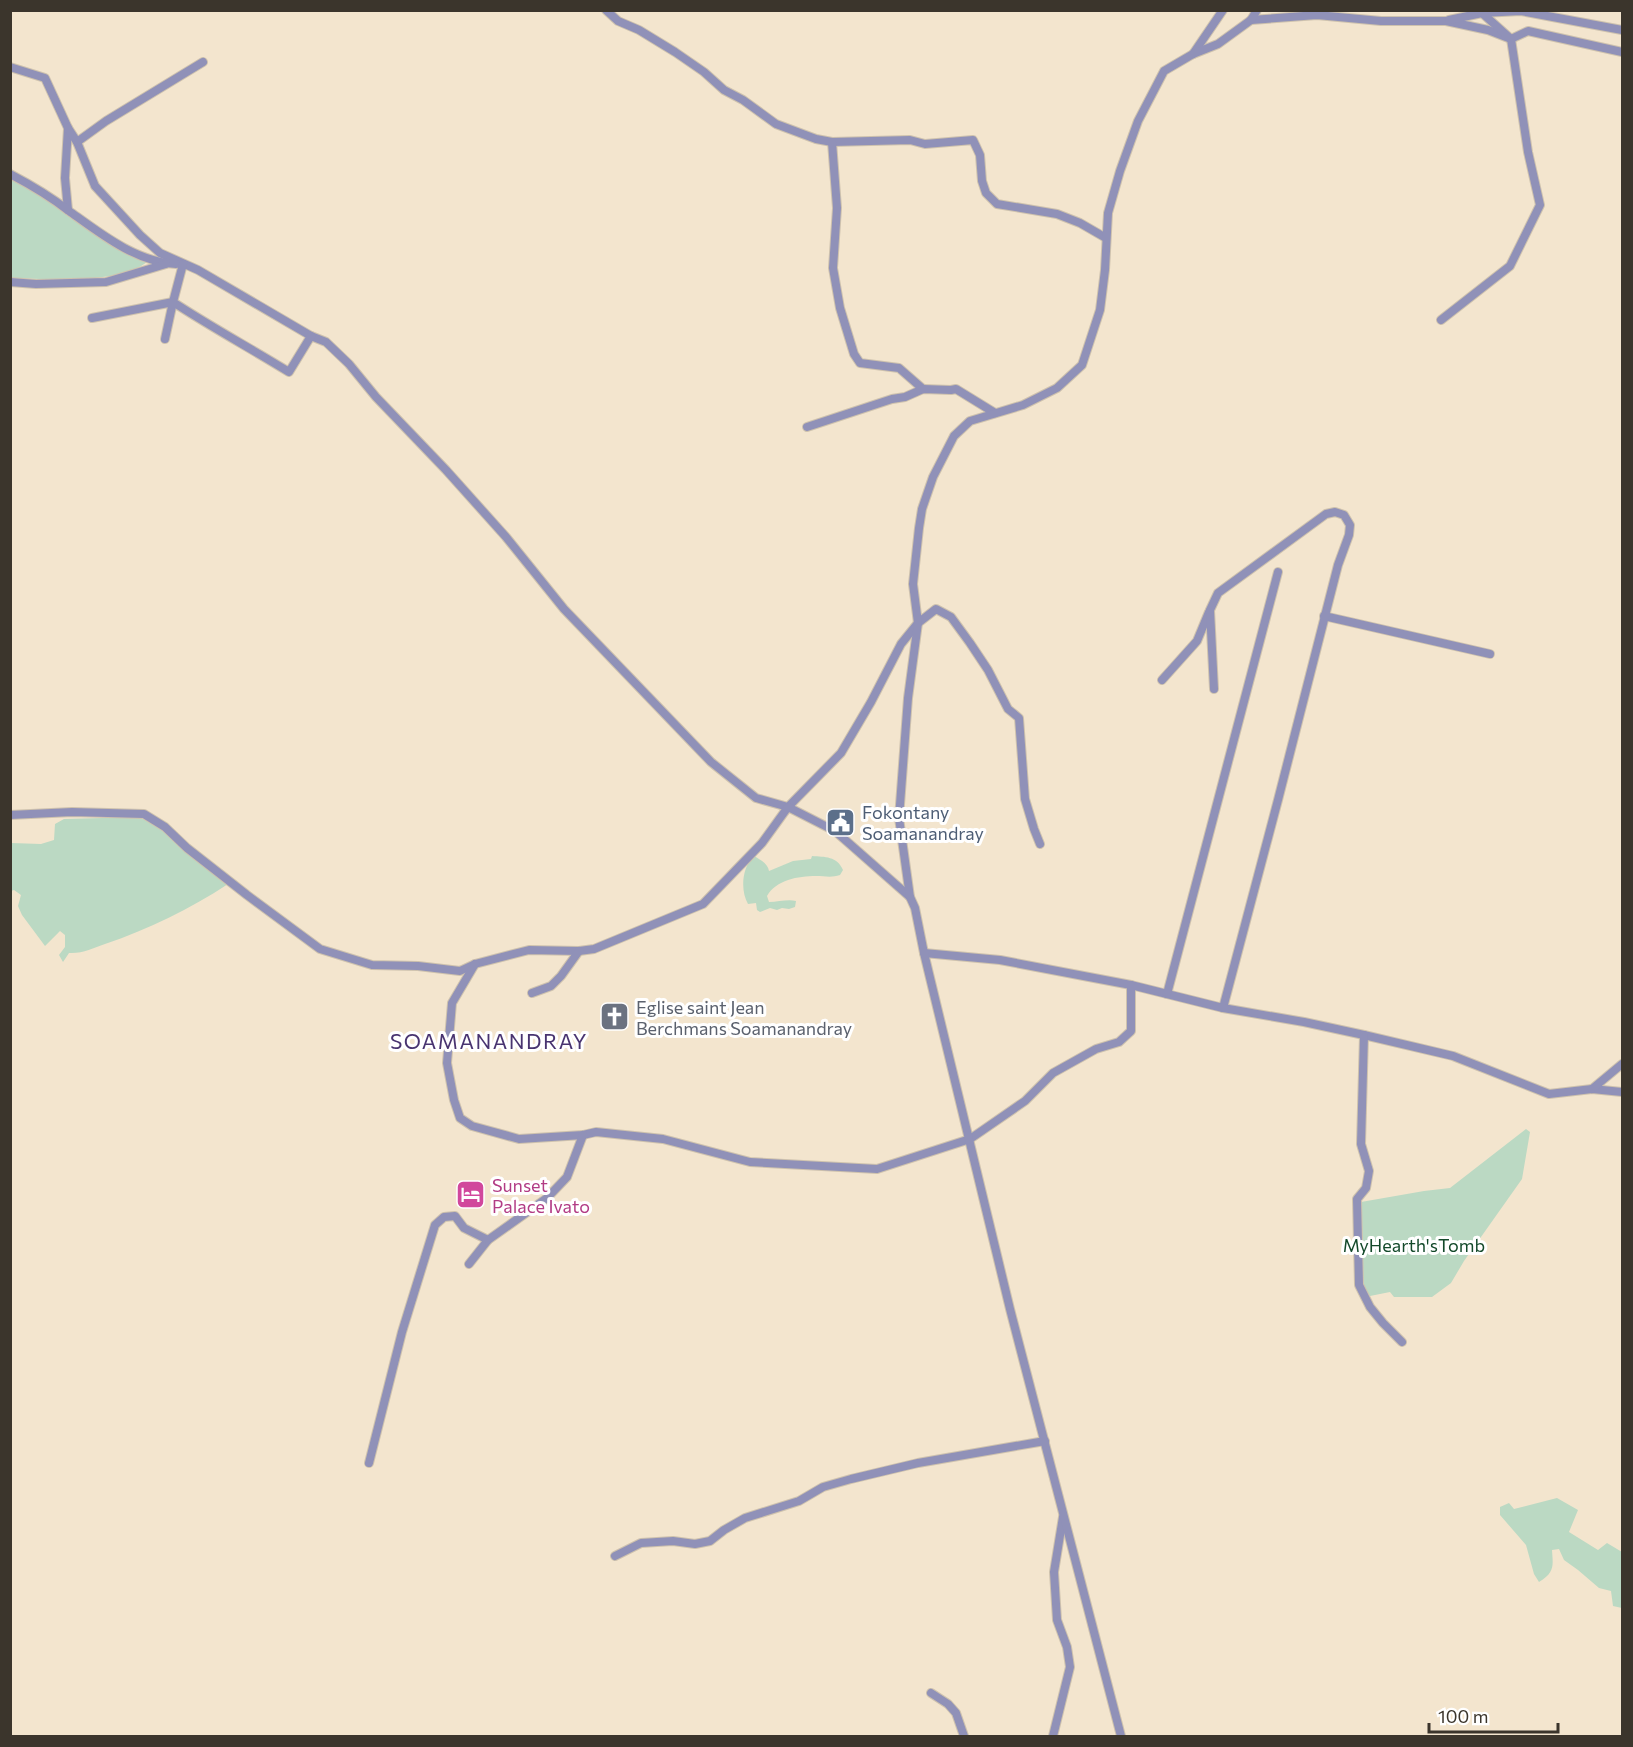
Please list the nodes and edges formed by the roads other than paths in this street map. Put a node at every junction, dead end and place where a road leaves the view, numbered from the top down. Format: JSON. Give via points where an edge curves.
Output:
{"nodes":[{"id":1,"x":606,"y":10,"type":"edge"},
{"id":2,"x":1223,"y":10,"type":"edge"},
{"id":3,"x":1257,"y":10,"type":"edge"},
{"id":4,"x":1480,"y":11,"type":"edge"},
{"id":5,"x":1251,"y":20,"type":"junction"},
{"id":6,"x":1446,"y":21,"type":"junction"},
{"id":7,"x":1623,"y":30,"type":"edge"},
{"id":8,"x":1510,"y":39,"type":"junction"},
{"id":9,"x":1623,"y":52,"type":"edge"},
{"id":10,"x":1193,"y":54,"type":"junction"},
{"id":11,"x":203,"y":62,"type":"dead end"},
{"id":12,"x":10,"y":67,"type":"edge"},
{"id":13,"x":68,"y":128,"type":"junction"},
{"id":14,"x":77,"y":142,"type":"junction"},
{"id":15,"x":832,"y":142,"type":"junction"},
{"id":16,"x":10,"y":174,"type":"edge"},
{"id":17,"x":68,"y":210,"type":"junction"},
{"id":18,"x":1106,"y":238,"type":"junction"},
{"id":19,"x":170,"y":264,"type":"junction"},
{"id":20,"x":183,"y":264,"type":"junction"},
{"id":21,"x":10,"y":282,"type":"edge"},
{"id":22,"x":173,"y":302,"type":"junction"},
{"id":23,"x":92,"y":318,"type":"dead end"},
{"id":24,"x":1441,"y":320,"type":"dead end"},
{"id":25,"x":311,"y":336,"type":"junction"},
{"id":26,"x":165,"y":339,"type":"dead end"},
{"id":27,"x":923,"y":389,"type":"junction"},
{"id":28,"x":995,"y":413,"type":"junction"},
{"id":29,"x":807,"y":427,"type":"dead end"},
{"id":30,"x":1278,"y":572,"type":"dead end"},
{"id":31,"x":1210,"y":610,"type":"junction"},
{"id":32,"x":1324,"y":616,"type":"junction"},
{"id":33,"x":918,"y":622,"type":"junction"},
{"id":34,"x":1490,"y":654,"type":"dead end"},
{"id":35,"x":1162,"y":680,"type":"dead end"},
{"id":36,"x":1214,"y":689,"type":"dead end"},
{"id":37,"x":788,"y":807,"type":"junction"},
{"id":38,"x":10,"y":815,"type":"edge"},
{"id":39,"x":1041,"y":844,"type":"dead end"},
{"id":40,"x":909,"y":897,"type":"junction"},
{"id":41,"x":579,"y":951,"type":"junction"},
{"id":42,"x":924,"y":953,"type":"junction"},
{"id":43,"x":475,"y":964,"type":"junction"},
{"id":44,"x":1131,"y":986,"type":"junction"},
{"id":45,"x":532,"y":993,"type":"dead end"},
{"id":46,"x":1167,"y":994,"type":"junction"},
{"id":47,"x":1223,"y":1008,"type":"junction"},
{"id":48,"x":1364,"y":1035,"type":"junction"},
{"id":49,"x":1623,"y":1064,"type":"edge"},
{"id":50,"x":1592,"y":1089,"type":"junction"},
{"id":51,"x":1623,"y":1092,"type":"edge"},
{"id":52,"x":583,"y":1135,"type":"junction"},
{"id":53,"x":970,"y":1139,"type":"junction"},
{"id":54,"x":488,"y":1240,"type":"junction"},
{"id":55,"x":469,"y":1264,"type":"dead end"},
{"id":56,"x":1402,"y":1342,"type":"dead end"},
{"id":57,"x":1045,"y":1441,"type":"junction"},
{"id":58,"x":369,"y":1463,"type":"dead end"},
{"id":59,"x":1064,"y":1512,"type":"junction"},
{"id":60,"x":615,"y":1556,"type":"dead end"},
{"id":61,"x":931,"y":1693,"type":"dead end"},
{"id":62,"x":964,"y":1737,"type":"edge"},
{"id":63,"x":1053,"y":1737,"type":"edge"},
{"id":64,"x":1121,"y":1737,"type":"edge"}],
"edges":[{"from":1,"to":15,"type":"street","via":[[618,21],[675,52],[776,124]]},
{"from":2,"to":10,"type":"street"},
{"from":3,"to":5,"type":"street"},
{"from":4,"to":6,"type":"street"},
{"from":4,"to":7,"type":"street","via":[[1521,11]]},
{"from":4,"to":8,"type":"street"},
{"from":5,"to":6,"type":"street","via":[[1317,15],[1381,21]]},
{"from":5,"to":10,"type":"street","via":[[1218,44]]},
{"from":6,"to":8,"type":"street"},
{"from":8,"to":9,"type":"street","via":[[1528,32]]},
{"from":8,"to":24,"type":"street","via":[[1540,205],[1510,266]]},
{"from":10,"to":18,"type":"street","via":[[1164,71],[1138,121],[1108,213]]},
{"from":11,"to":14,"type":"street"},
{"from":12,"to":13,"type":"street","via":[[45,78]]},
{"from":13,"to":14,"type":"street"},
{"from":13,"to":17,"type":"street"},
{"from":14,"to":20,"type":"street","via":[[95,186],[160,253]]},
{"from":15,"to":18,"type":"street","via":[[910,140],[926,144],[974,140],[986,193],[997,204],[1057,214]]},
{"from":15,"to":27,"type":"street","via":[[837,208],[833,268],[854,354],[860,363],[899,368]]},
{"from":16,"to":17,"type":"street"},
{"from":17,"to":19,"type":"street","via":[[123,248]]},
{"from":18,"to":28,"type":"street","via":[[1100,310],[1082,365],[1057,388],[1023,405]]},
{"from":19,"to":20,"type":"street"},
{"from":19,"to":21,"type":"street","via":[[106,282]]},
{"from":20,"to":22,"type":"street"},
{"from":20,"to":25,"type":"street"},
{"from":22,"to":23,"type":"street"},
{"from":22,"to":25,"type":"street","via":[[289,372]]},
{"from":22,"to":26,"type":"street"},
{"from":25,"to":37,"type":"street","via":[[326,342],[349,364],[506,537],[564,609],[711,762],[756,798]]},
{"from":27,"to":28,"type":"street","via":[[956,388]]},
{"from":27,"to":29,"type":"street"},
{"from":28,"to":33,"type":"street","via":[[970,421],[954,436],[933,477],[920,519],[913,584]]},
{"from":30,"to":46,"type":"street"},
{"from":31,"to":32,"type":"street","via":[[1218,593],[1326,514],[1335,512],[1344,515],[1350,525],[1349,535]]},
{"from":31,"to":35,"type":"street","via":[[1197,640]]},
{"from":31,"to":36,"type":"street"},
{"from":32,"to":34,"type":"street"},
{"from":32,"to":47,"type":"street"},
{"from":33,"to":37,"type":"street","via":[[841,753]]},
{"from":33,"to":39,"type":"street","via":[[936,609],[951,617],[988,670],[1008,710],[1019,718],[1025,799]]},
{"from":33,"to":40,"type":"street","via":[[899,818]]},
{"from":37,"to":40,"type":"street","via":[[836,831]]},
{"from":37,"to":41,"type":"street","via":[[762,843],[703,904],[594,949]]},
{"from":38,"to":43,"type":"street","via":[[144,814],[320,949],[372,965],[460,971]]},
{"from":40,"to":42,"type":"street"},
{"from":41,"to":43,"type":"street","via":[[529,950]]},
{"from":41,"to":45,"type":"street","via":[[551,986]]},
{"from":42,"to":44,"type":"street","via":[[1000,960]]},
{"from":42,"to":53,"type":"street"},
{"from":43,"to":52,"type":"street","via":[[452,1003],[447,1063],[460,1118],[472,1126],[519,1139]]},
{"from":44,"to":46,"type":"street"},
{"from":44,"to":53,"type":"street","via":[[1131,1031],[1119,1042],[1096,1049],[1053,1073],[1025,1101]]},
{"from":46,"to":47,"type":"street"},
{"from":47,"to":48,"type":"street"},
{"from":48,"to":50,"type":"street","via":[[1453,1056],[1549,1094]]},
{"from":48,"to":56,"type":"street","via":[[1361,1144],[1369,1171],[1366,1188],[1357,1199],[1359,1285],[1370,1307]]},
{"from":49,"to":50,"type":"street"},
{"from":50,"to":51,"type":"street"},
{"from":52,"to":53,"type":"street","via":[[596,1132],[663,1139],[750,1162],[877,1169]]},
{"from":52,"to":54,"type":"street","via":[[567,1177],[547,1198]]},
{"from":53,"to":57,"type":"street"},
{"from":54,"to":55,"type":"street"},
{"from":54,"to":58,"type":"street","via":[[464,1228],[455,1216],[444,1217],[435,1225],[402,1332]]},
{"from":57,"to":59,"type":"street"},
{"from":57,"to":60,"type":"street","via":[[851,1479],[745,1518],[710,1541],[642,1543]]},
{"from":59,"to":63,"type":"street","via":[[1054,1572],[1057,1620],[1070,1667]]},
{"from":59,"to":64,"type":"street"},
{"from":61,"to":62,"type":"street","via":[[956,1713]]}]}
